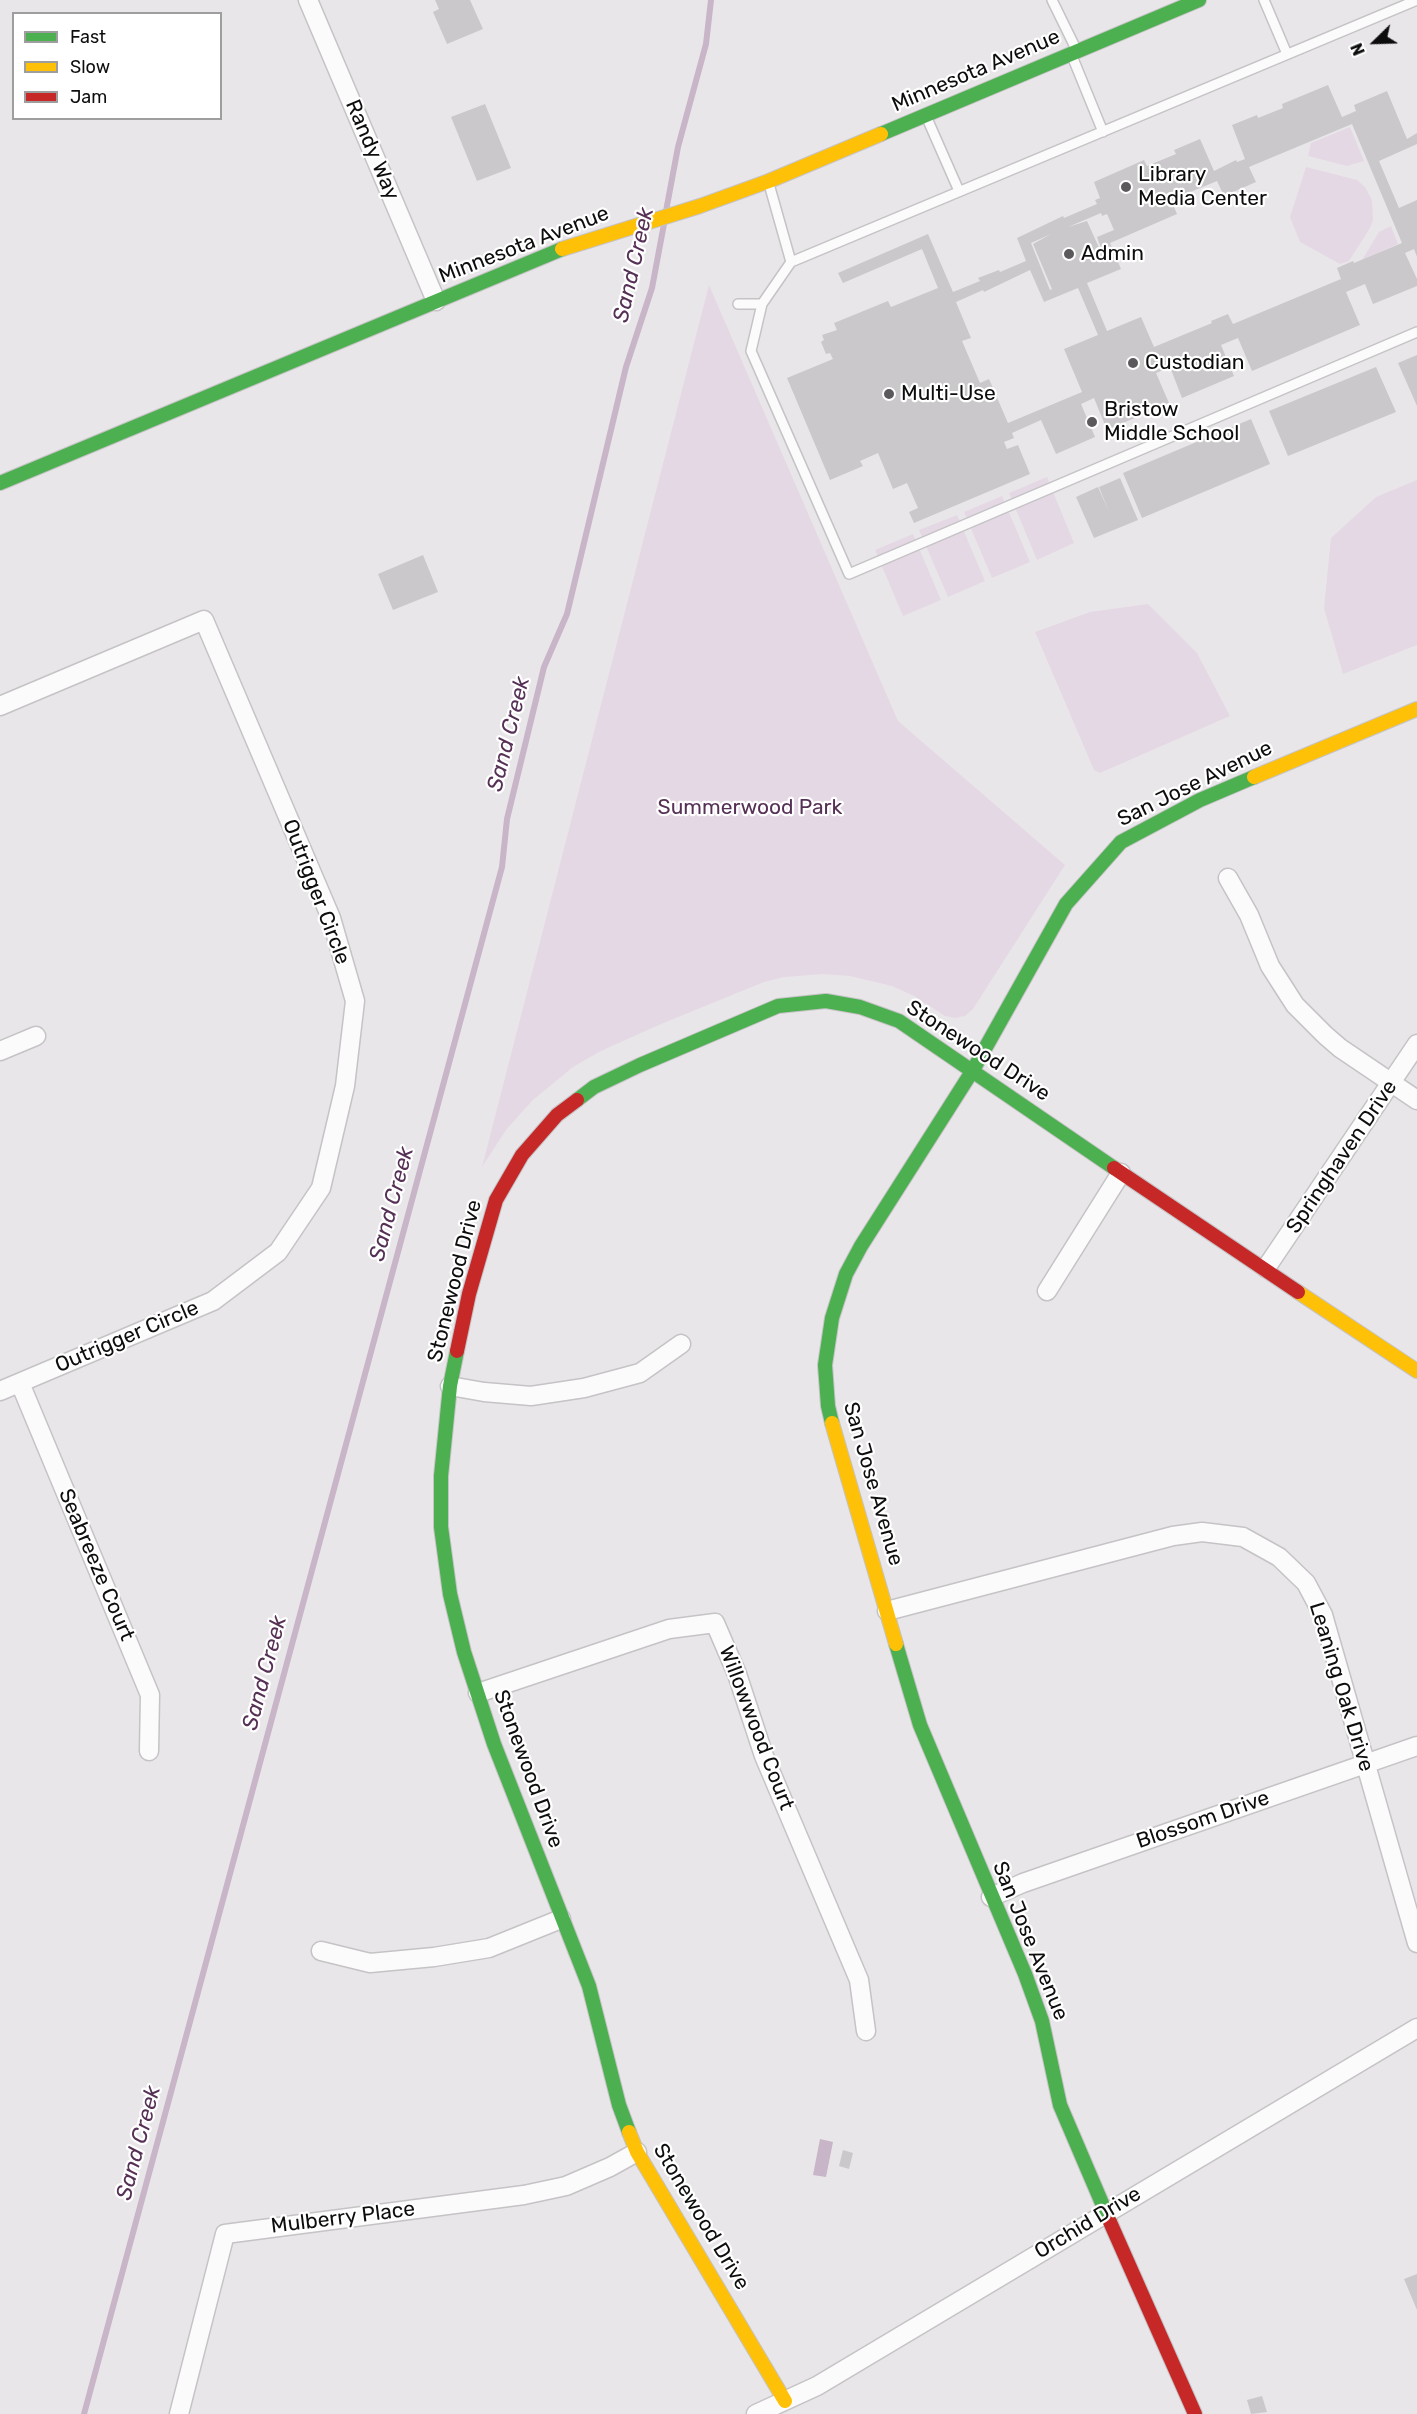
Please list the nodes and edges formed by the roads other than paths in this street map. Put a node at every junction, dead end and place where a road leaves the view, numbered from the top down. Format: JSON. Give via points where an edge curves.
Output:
{"nodes":[{"id":1,"x":308,"y":0,"type":"edge"},
{"id":2,"x":1052,"y":0,"type":"edge"},
{"id":3,"x":1199,"y":0,"type":"edge"},
{"id":4,"x":1264,"y":0,"type":"edge"},
{"id":5,"x":1417,"y":0,"type":"edge"},
{"id":6,"x":1074,"y":53,"type":"junction"},
{"id":7,"x":1287,"y":54,"type":"junction"},
{"id":8,"x":925,"y":115,"type":"junction"},
{"id":9,"x":1103,"y":132,"type":"junction"},
{"id":10,"x":769,"y":181,"type":"junction"},
{"id":11,"x":959,"y":191,"type":"junction"},
{"id":12,"x":791,"y":262,"type":"junction"},
{"id":13,"x":436,"y":301,"type":"junction"},
{"id":14,"x":738,"y":304,"type":"dead end"},
{"id":15,"x":762,"y":304,"type":"junction"},
{"id":16,"x":1417,"y":332,"type":"edge"},
{"id":17,"x":0,"y":483,"type":"edge"},
{"id":18,"x":0,"y":706,"type":"edge"},
{"id":19,"x":1417,"y":710,"type":"edge"},
{"id":20,"x":1228,"y":878,"type":"dead end"},
{"id":21,"x":36,"y":1036,"type":"dead end"},
{"id":22,"x":1417,"y":1044,"type":"edge"},
{"id":23,"x":0,"y":1051,"type":"edge"},
{"id":24,"x":973,"y":1070,"type":"junction"},
{"id":25,"x":1392,"y":1083,"type":"junction"},
{"id":26,"x":1417,"y":1100,"type":"edge"},
{"id":27,"x":1121,"y":1173,"type":"junction"},
{"id":28,"x":1266,"y":1268,"type":"junction"},
{"id":29,"x":1047,"y":1291,"type":"dead end"},
{"id":30,"x":681,"y":1344,"type":"dead end"},
{"id":31,"x":1417,"y":1371,"type":"edge"},
{"id":32,"x":20,"y":1383,"type":"junction"},
{"id":33,"x":450,"y":1386,"type":"junction"},
{"id":34,"x":0,"y":1391,"type":"edge"},
{"id":35,"x":887,"y":1611,"type":"junction"},
{"id":36,"x":478,"y":1693,"type":"junction"},
{"id":37,"x":1417,"y":1746,"type":"edge"},
{"id":38,"x":149,"y":1751,"type":"dead end"},
{"id":39,"x":1365,"y":1764,"type":"junction"},
{"id":40,"x":991,"y":1897,"type":"junction"},
{"id":41,"x":561,"y":1919,"type":"junction"},
{"id":42,"x":1417,"y":1943,"type":"edge"},
{"id":43,"x":321,"y":1952,"type":"dead end"},
{"id":44,"x":1417,"y":2028,"type":"edge"},
{"id":45,"x":866,"y":2031,"type":"dead end"},
{"id":46,"x":637,"y":2152,"type":"junction"},
{"id":47,"x":1107,"y":2212,"type":"junction"},
{"id":48,"x":785,"y":2401,"type":"junction"},
{"id":49,"x":180,"y":2414,"type":"edge"},
{"id":50,"x":756,"y":2414,"type":"edge"},
{"id":51,"x":1195,"y":2414,"type":"edge"}],
"edges":[{"from":1,"to":13,"type":"street","name":"Randy Way"},
{"from":2,"to":6,"type":"lane"},
{"from":3,"to":6,"type":"street","name":"Minnesota Avenue","via":[[1158,12]]},
{"from":4,"to":7,"type":"lane"},
{"from":5,"to":7,"type":"lane"},
{"from":6,"to":8,"type":"street","name":"Minnesota Avenue"},
{"from":6,"to":9,"type":"lane"},
{"from":7,"to":9,"type":"lane"},
{"from":8,"to":10,"type":"street","name":"Minnesota Avenue"},
{"from":8,"to":11,"type":"lane"},
{"from":9,"to":11,"type":"lane"},
{"from":10,"to":12,"type":"lane"},
{"from":10,"to":13,"type":"street","name":"Minnesota Avenue","via":[[546,254]]},
{"from":11,"to":12,"type":"lane"},
{"from":12,"to":15,"type":"lane"},
{"from":13,"to":17,"type":"street","name":"Minnesota Avenue"},
{"from":14,"to":15,"type":"lane"},
{"from":15,"to":16,"type":"lane","via":[[751,351],[849,574]]},
{"from":18,"to":32,"type":"street","name":"Outrigger Circle","via":[[204,620],[331,918],[355,1001],[345,1086],[321,1188],[278,1252],[213,1301]]},
{"from":19,"to":24,"type":"street","name":"San Jose Avenue","via":[[1200,800],[1120,842],[1066,904]]},
{"from":20,"to":25,"type":"street","via":[[1249,915],[1270,966],[1295,1005],[1325,1035]]},
{"from":21,"to":23,"type":"street"},
{"from":22,"to":25,"type":"street","name":"Springhaven Drive"},
{"from":24,"to":27,"type":"street","name":"Stonewood Drive"},
{"from":24,"to":33,"type":"street","name":"Stonewood Drive","via":[[899,1021],[860,1007],[826,1001],[778,1006],[594,1087],[557,1114],[522,1155],[496,1200],[469,1294]]},
{"from":24,"to":35,"type":"street","name":"San Jose Avenue","via":[[861,1246],[846,1274],[832,1318],[825,1365],[828,1406]]},
{"from":25,"to":26,"type":"street"},
{"from":25,"to":28,"type":"street","name":"Springhaven Drive"},
{"from":27,"to":28,"type":"street","name":"Stonewood Drive"},
{"from":27,"to":29,"type":"street"},
{"from":28,"to":31,"type":"street","name":"Stonewood Drive"},
{"from":30,"to":33,"type":"street","via":[[640,1373],[584,1388],[531,1396]]},
{"from":32,"to":34,"type":"street","name":"Outrigger Circle"},
{"from":32,"to":38,"type":"street","name":"Seabreeze Court","via":[[150,1695]]},
{"from":33,"to":36,"type":"street","name":"Stonewood Drive","via":[[441,1476],[441,1527],[450,1594]]},
{"from":35,"to":39,"type":"street","name":"Leaning Oak Drive","via":[[1173,1536],[1202,1532],[1243,1537],[1279,1557],[1306,1583],[1323,1616]]},
{"from":35,"to":40,"type":"street","name":"San Jose Avenue","via":[[920,1725]]},
{"from":36,"to":41,"type":"street","name":"Stonewood Drive"},
{"from":36,"to":45,"type":"street","name":"Willowwood Court","via":[[669,1629],[715,1623],[737,1674],[764,1756],[859,1980]]},
{"from":37,"to":39,"type":"street","name":"Blossom Drive"},
{"from":39,"to":40,"type":"street","name":"Blossom Drive","via":[[1023,1882]]},
{"from":39,"to":42,"type":"street","name":"Leaning Oak Drive"},
{"from":40,"to":47,"type":"street","name":"San Jose Avenue","via":[[1042,2021],[1060,2105]]},
{"from":41,"to":43,"type":"street","via":[[489,1948],[434,1957],[370,1963]]},
{"from":41,"to":46,"type":"street","name":"Stonewood Drive","via":[[589,1986],[619,2105]]},
{"from":44,"to":47,"type":"street","name":"Orchid Drive"},
{"from":46,"to":48,"type":"street","name":"Stonewood Drive"},
{"from":46,"to":49,"type":"street","name":"Mulberry Place","via":[[566,2186],[524,2195],[225,2234]]},
{"from":47,"to":48,"type":"street","name":"Orchid Drive","via":[[817,2386]]},
{"from":47,"to":51,"type":"street","name":"San Jose Avenue"},
{"from":48,"to":50,"type":"street","name":"Orchid Drive"}]}
